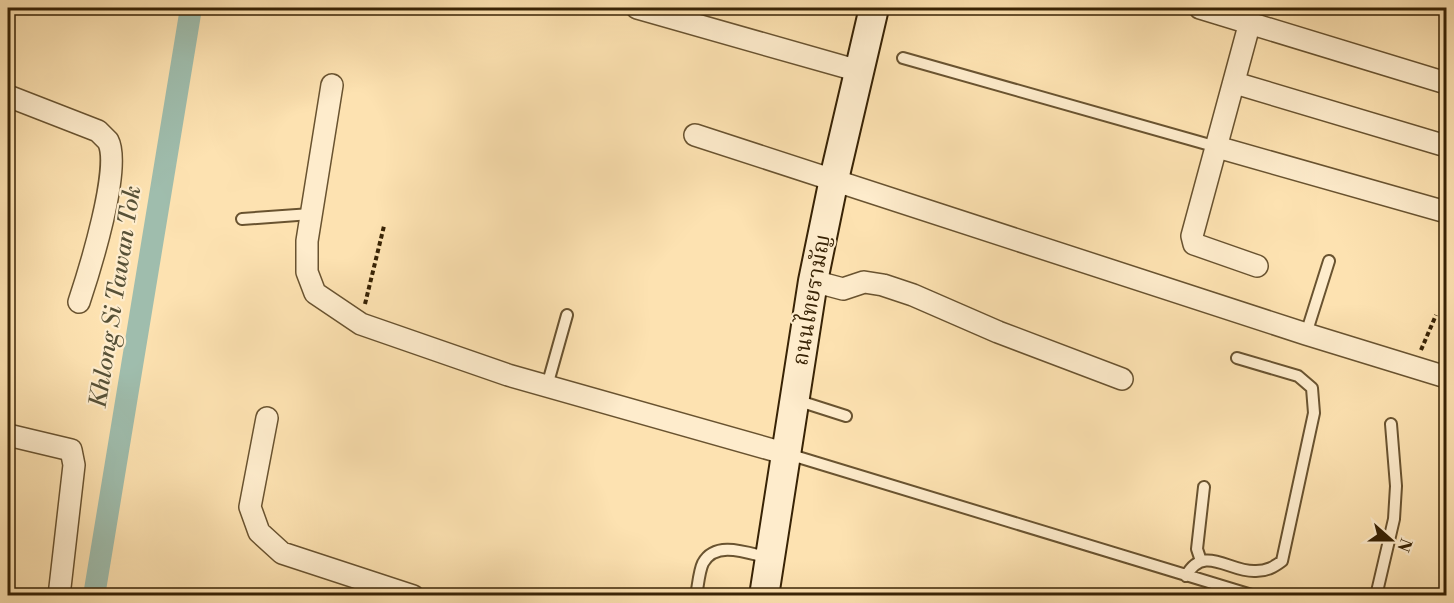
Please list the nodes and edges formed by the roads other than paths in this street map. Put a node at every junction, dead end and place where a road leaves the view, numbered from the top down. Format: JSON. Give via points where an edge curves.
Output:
{"nodes":[{"id":1,"x":637,"y":8,"type":"edge"},
{"id":2,"x":874,"y":8,"type":"edge"},
{"id":3,"x":1200,"y":8,"type":"edge"},
{"id":4,"x":1250,"y":22,"type":"junction"},
{"id":5,"x":903,"y":58,"type":"dead end"},
{"id":6,"x":859,"y":71,"type":"junction"},
{"id":7,"x":1235,"y":83,"type":"junction"},
{"id":8,"x":1446,"y":83,"type":"edge"},
{"id":9,"x":332,"y":85,"type":"dead end"},
{"id":10,"x":8,"y":96,"type":"edge"},
{"id":11,"x":695,"y":135,"type":"dead end"},
{"id":12,"x":1446,"y":146,"type":"edge"},
{"id":13,"x":1217,"y":147,"type":"junction"},
{"id":14,"x":834,"y":179,"type":"junction"},
{"id":15,"x":1446,"y":212,"type":"edge"},
{"id":16,"x":311,"y":214,"type":"junction"},
{"id":17,"x":242,"y":219,"type":"dead end"},
{"id":18,"x":1329,"y":261,"type":"dead end"},
{"id":19,"x":1257,"y":266,"type":"dead end"},
{"id":20,"x":813,"y":281,"type":"junction"},
{"id":21,"x":79,"y":302,"type":"dead end"},
{"id":22,"x":567,"y":315,"type":"dead end"},
{"id":23,"x":1306,"y":334,"type":"junction"},
{"id":24,"x":1237,"y":358,"type":"dead end"},
{"id":25,"x":1446,"y":377,"type":"edge"},
{"id":26,"x":1122,"y":379,"type":"dead end"},
{"id":27,"x":547,"y":386,"type":"junction"},
{"id":28,"x":796,"y":400,"type":"junction"},
{"id":29,"x":846,"y":416,"type":"dead end"},
{"id":30,"x":267,"y":418,"type":"dead end"},
{"id":31,"x":1391,"y":424,"type":"dead end"},
{"id":32,"x":8,"y":435,"type":"edge"},
{"id":33,"x":788,"y":454,"type":"junction"},
{"id":34,"x":1204,"y":487,"type":"dead end"},
{"id":35,"x":770,"y":558,"type":"junction"},
{"id":36,"x":1201,"y":561,"type":"junction"},
{"id":37,"x":1186,"y":576,"type":"junction"},
{"id":38,"x":59,"y":596,"type":"edge"},
{"id":39,"x":413,"y":596,"type":"edge"},
{"id":40,"x":696,"y":596,"type":"edge"},
{"id":41,"x":764,"y":596,"type":"edge"},
{"id":42,"x":1255,"y":596,"type":"edge"},
{"id":43,"x":1376,"y":596,"type":"edge"}],
"edges":[{"from":1,"to":6,"type":"street"},
{"from":2,"to":6,"type":"street","name":"ถนนไทยรามัญ"},
{"from":3,"to":4,"type":"street"},
{"from":4,"to":7,"type":"street"},
{"from":4,"to":8,"type":"street"},
{"from":5,"to":13,"type":"lane"},
{"from":6,"to":14,"type":"street","name":"ถนนไทยรามัญ"},
{"from":7,"to":12,"type":"street"},
{"from":7,"to":13,"type":"street"},
{"from":9,"to":16,"type":"street"},
{"from":10,"to":21,"type":"street","via":[[98,131],[108,142],[111,156],[105,205]]},
{"from":11,"to":14,"type":"street"},
{"from":13,"to":15,"type":"street"},
{"from":13,"to":19,"type":"street","via":[[1192,236],[1194,244]]},
{"from":14,"to":20,"type":"street","name":"ถนนไทยรามัญ"},
{"from":14,"to":23,"type":"street"},
{"from":16,"to":17,"type":"lane"},
{"from":16,"to":27,"type":"street","via":[[307,272],[315,293],[361,324]]},
{"from":18,"to":23,"type":"lane"},
{"from":20,"to":26,"type":"street","via":[[843,290],[864,282],[883,285]]},
{"from":20,"to":28,"type":"street","name":"ถนนไทยรามัญ"},
{"from":22,"to":27,"type":"lane"},
{"from":23,"to":25,"type":"street"},
{"from":24,"to":36,"type":"lane","via":[[1298,376],[1311,388],[1314,412],[1282,561],[1271,569],[1253,572],[1212,560]]},
{"from":27,"to":33,"type":"street"},
{"from":28,"to":29,"type":"lane"},
{"from":28,"to":33,"type":"street","name":"ถนนไทยรามัญ"},
{"from":30,"to":39,"type":"street","via":[[250,507],[259,532],[282,553]]},
{"from":31,"to":43,"type":"lane","via":[[1396,486],[1394,519]]},
{"from":32,"to":38,"type":"street","via":[[71,450],[74,465]]},
{"from":33,"to":35,"type":"street","name":"ถนนไทยรามัญ"},
{"from":33,"to":37,"type":"lane"},
{"from":34,"to":36,"type":"lane","via":[[1197,549]]},
{"from":35,"to":40,"type":"lane","via":[[725,549],[711,553],[703,563]]},
{"from":35,"to":41,"type":"street","name":"ถนนไทยรามัญ"},
{"from":36,"to":37,"type":"lane"},
{"from":37,"to":42,"type":"lane"}]}
